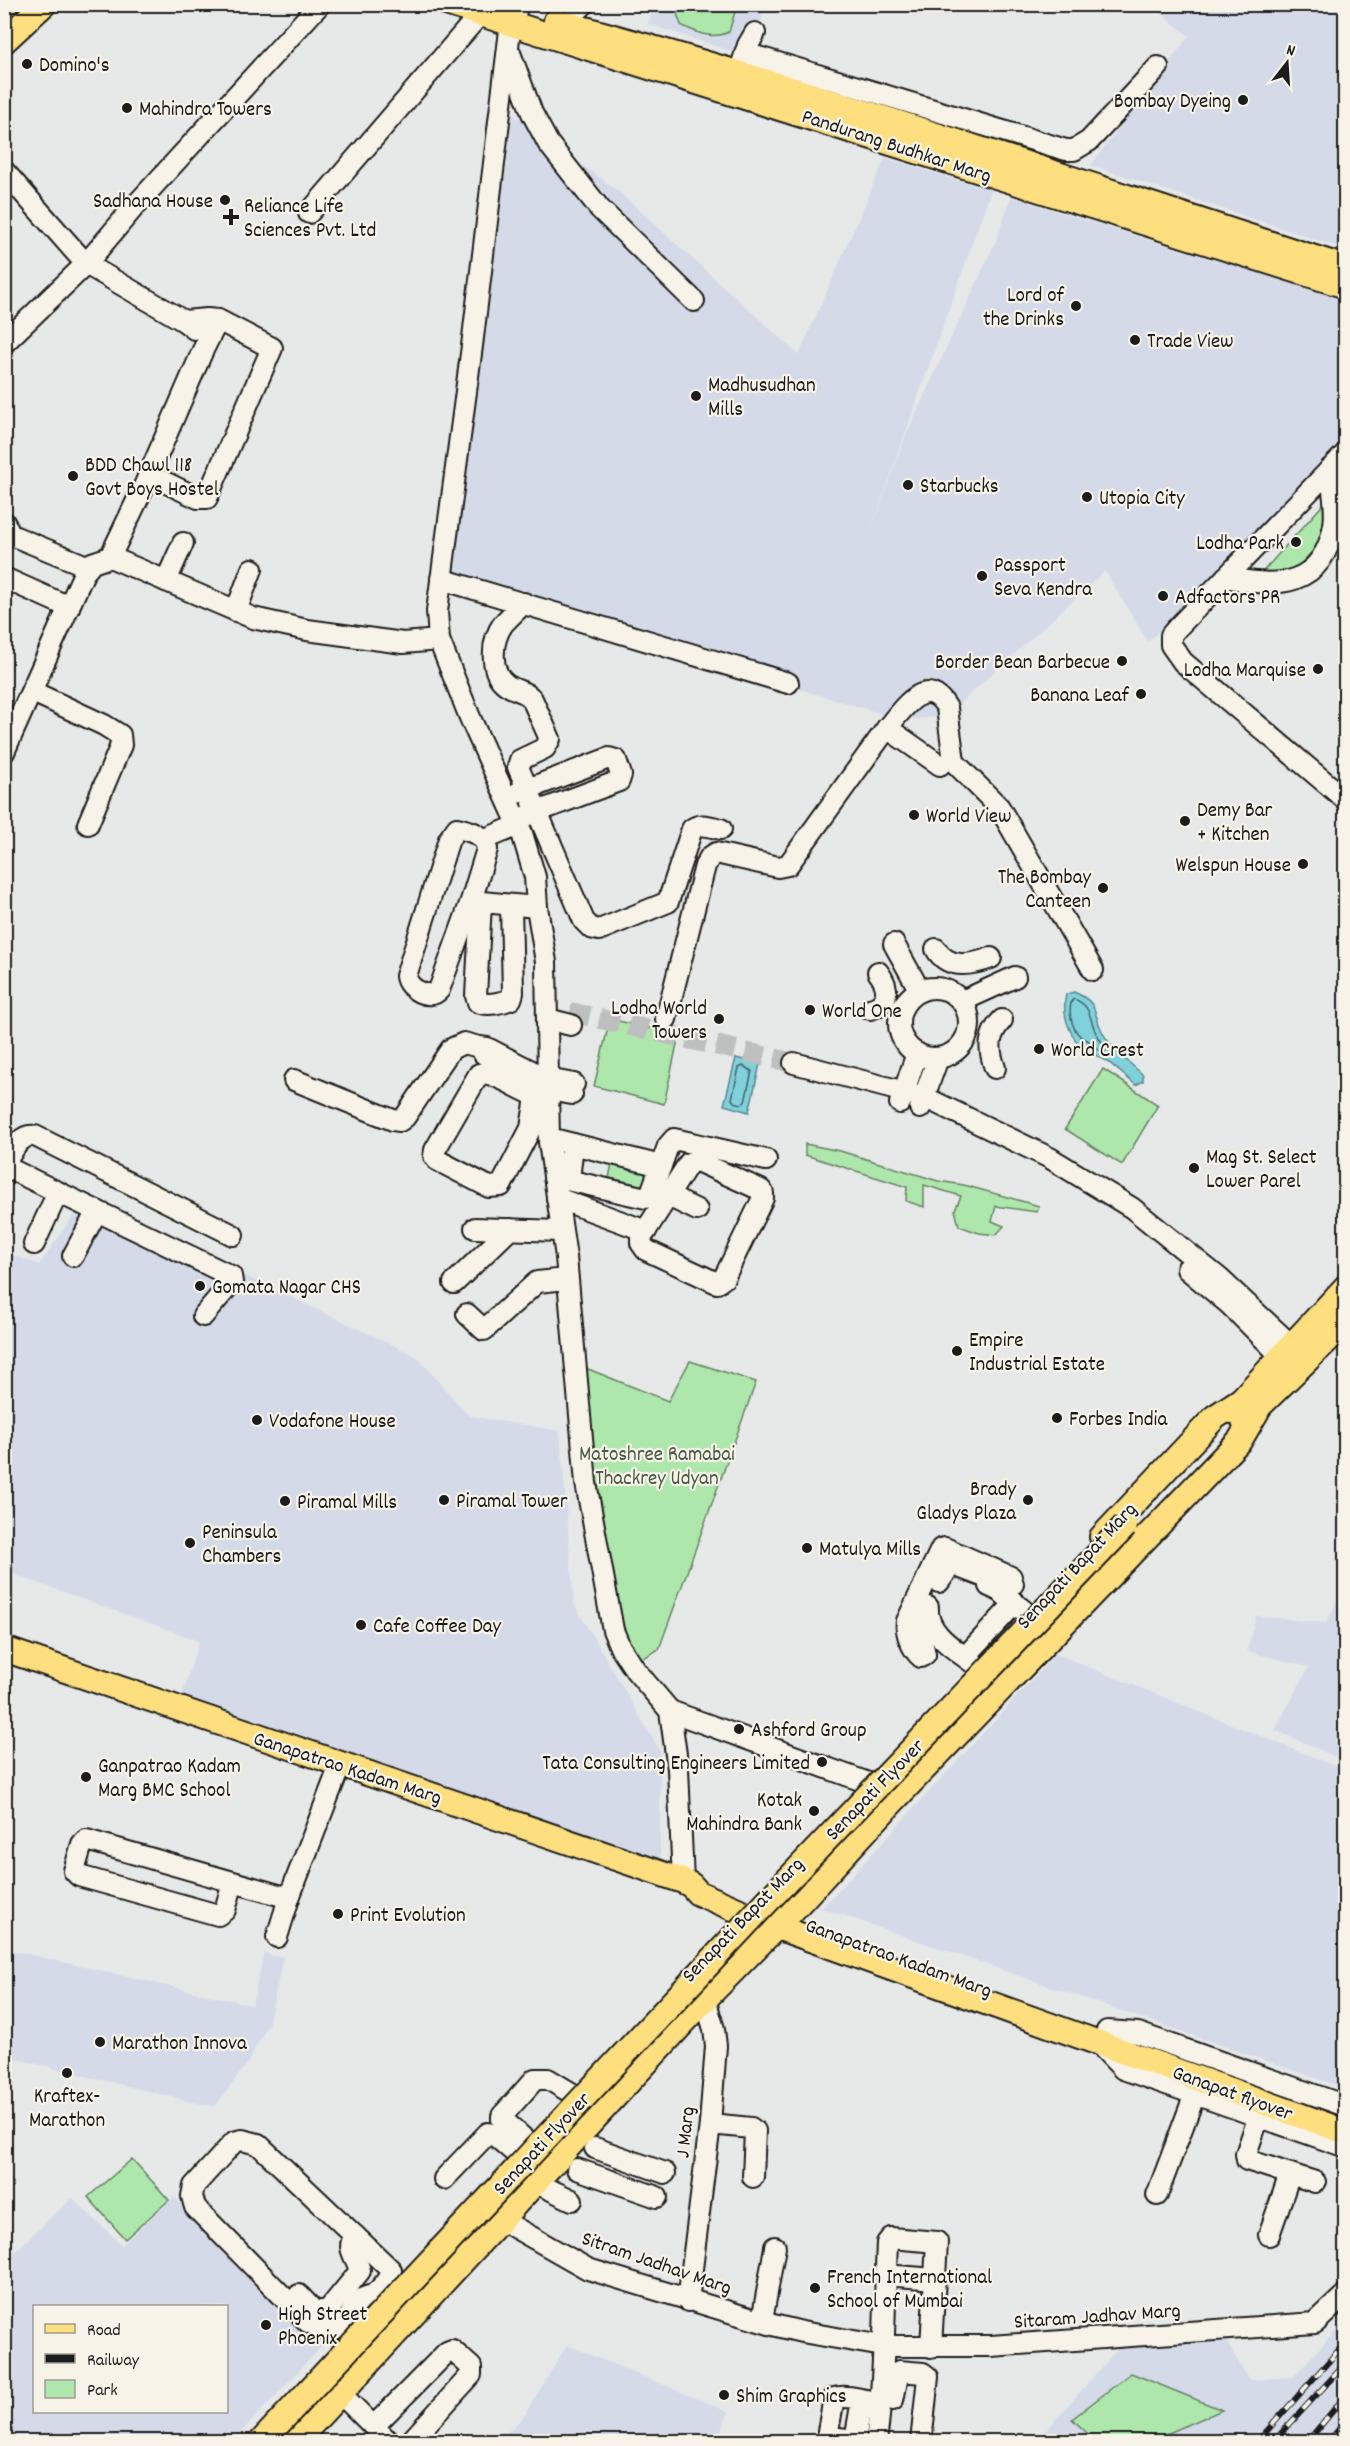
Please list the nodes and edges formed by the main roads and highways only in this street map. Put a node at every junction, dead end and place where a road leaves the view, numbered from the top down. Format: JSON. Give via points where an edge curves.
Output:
{"nodes":[{"id":1,"x":44,"y":4,"type":"edge"},
{"id":2,"x":451,"y":5,"type":"edge"},
{"id":3,"x":504,"y":11,"type":"edge"},
{"id":4,"x":4,"y":41,"type":"edge"},
{"id":5,"x":906,"y":125,"type":"junction"},
{"id":6,"x":1346,"y":268,"type":"edge"},
{"id":7,"x":1346,"y":286,"type":"edge"},
{"id":8,"x":1346,"y":1287,"type":"edge"},
{"id":9,"x":1346,"y":1322,"type":"edge"},
{"id":10,"x":1249,"y":1405,"type":"junction"},
{"id":11,"x":1129,"y":1530,"type":"junction"},
{"id":12,"x":4,"y":1649,"type":"edge"},
{"id":13,"x":753,"y":1909,"type":"junction"},
{"id":14,"x":782,"y":1921,"type":"junction"},
{"id":15,"x":1105,"y":2039,"type":"junction"},
{"id":16,"x":1346,"y":2117,"type":"edge"},
{"id":17,"x":1346,"y":2132,"type":"edge"},
{"id":18,"x":311,"y":2374,"type":"junction"},
{"id":19,"x":337,"y":2396,"type":"junction"},
{"id":20,"x":247,"y":2442,"type":"edge"},
{"id":21,"x":261,"y":2442,"type":"edge"},
{"id":22,"x":277,"y":2442,"type":"edge"},
{"id":23,"x":295,"y":2442,"type":"edge"}],
"edges":[{"from":1,"to":4,"type":"main road"},
{"from":2,"to":3,"type":"main road","name":"Pandurang Budhkar Marg"},
{"from":3,"to":5,"type":"main road","name":"Pandurang Budhkar Marg"},
{"from":3,"to":5,"type":"main road","name":"Pandurang Budhkar Marg","via":[[742,64],[843,94]]},
{"from":5,"to":6,"type":"main road","name":"Pandurang Budhkar Marg"},
{"from":5,"to":7,"type":"main road","name":"Pandurang Budhkar Marg"},
{"from":8,"to":10,"type":"main road","via":[[1287,1352]]},
{"from":9,"to":10,"type":"main road"},
{"from":10,"to":11,"type":"main road","name":"Senapati Flyover","via":[[1220,1425]]},
{"from":10,"to":13,"type":"main road","name":"Senapati Bapat Marg","via":[[1215,1417],[1022,1609],[871,1784]]},
{"from":10,"to":14,"type":"main road","name":"Senapati Bapat Marg","via":[[1240,1440]]},
{"from":11,"to":21,"type":"main road","name":"Senapati Flyover","bridge":true,"via":[[751,1918]]},
{"from":11,"to":22,"type":"main road","name":"Senapati Flyover"},
{"from":12,"to":13,"type":"main road","name":"Ganapatrao Kadam Marg"},
{"from":13,"to":14,"type":"main road","name":"Ganapatrao Kadam Marg"},
{"from":13,"to":18,"type":"main road","name":"Senapati Bapat Marg","via":[[520,2143],[471,2201],[363,2308]]},
{"from":14,"to":15,"type":"main road","name":"Ganapatrao Kadam Marg"},
{"from":14,"to":19,"type":"main road","name":"Senapati Bapat Marg"},
{"from":15,"to":16,"type":"main road","name":"Ganapat flyover"},
{"from":15,"to":17,"type":"main road","name":"Ganapat flyover"},
{"from":18,"to":19,"type":"main road","via":[[309,2385],[316,2393],[329,2399]]},
{"from":18,"to":20,"type":"main road","name":"Senapati Bapat Marg"},
{"from":19,"to":23,"type":"main road","name":"Senapati Bapat Marg"}]}
